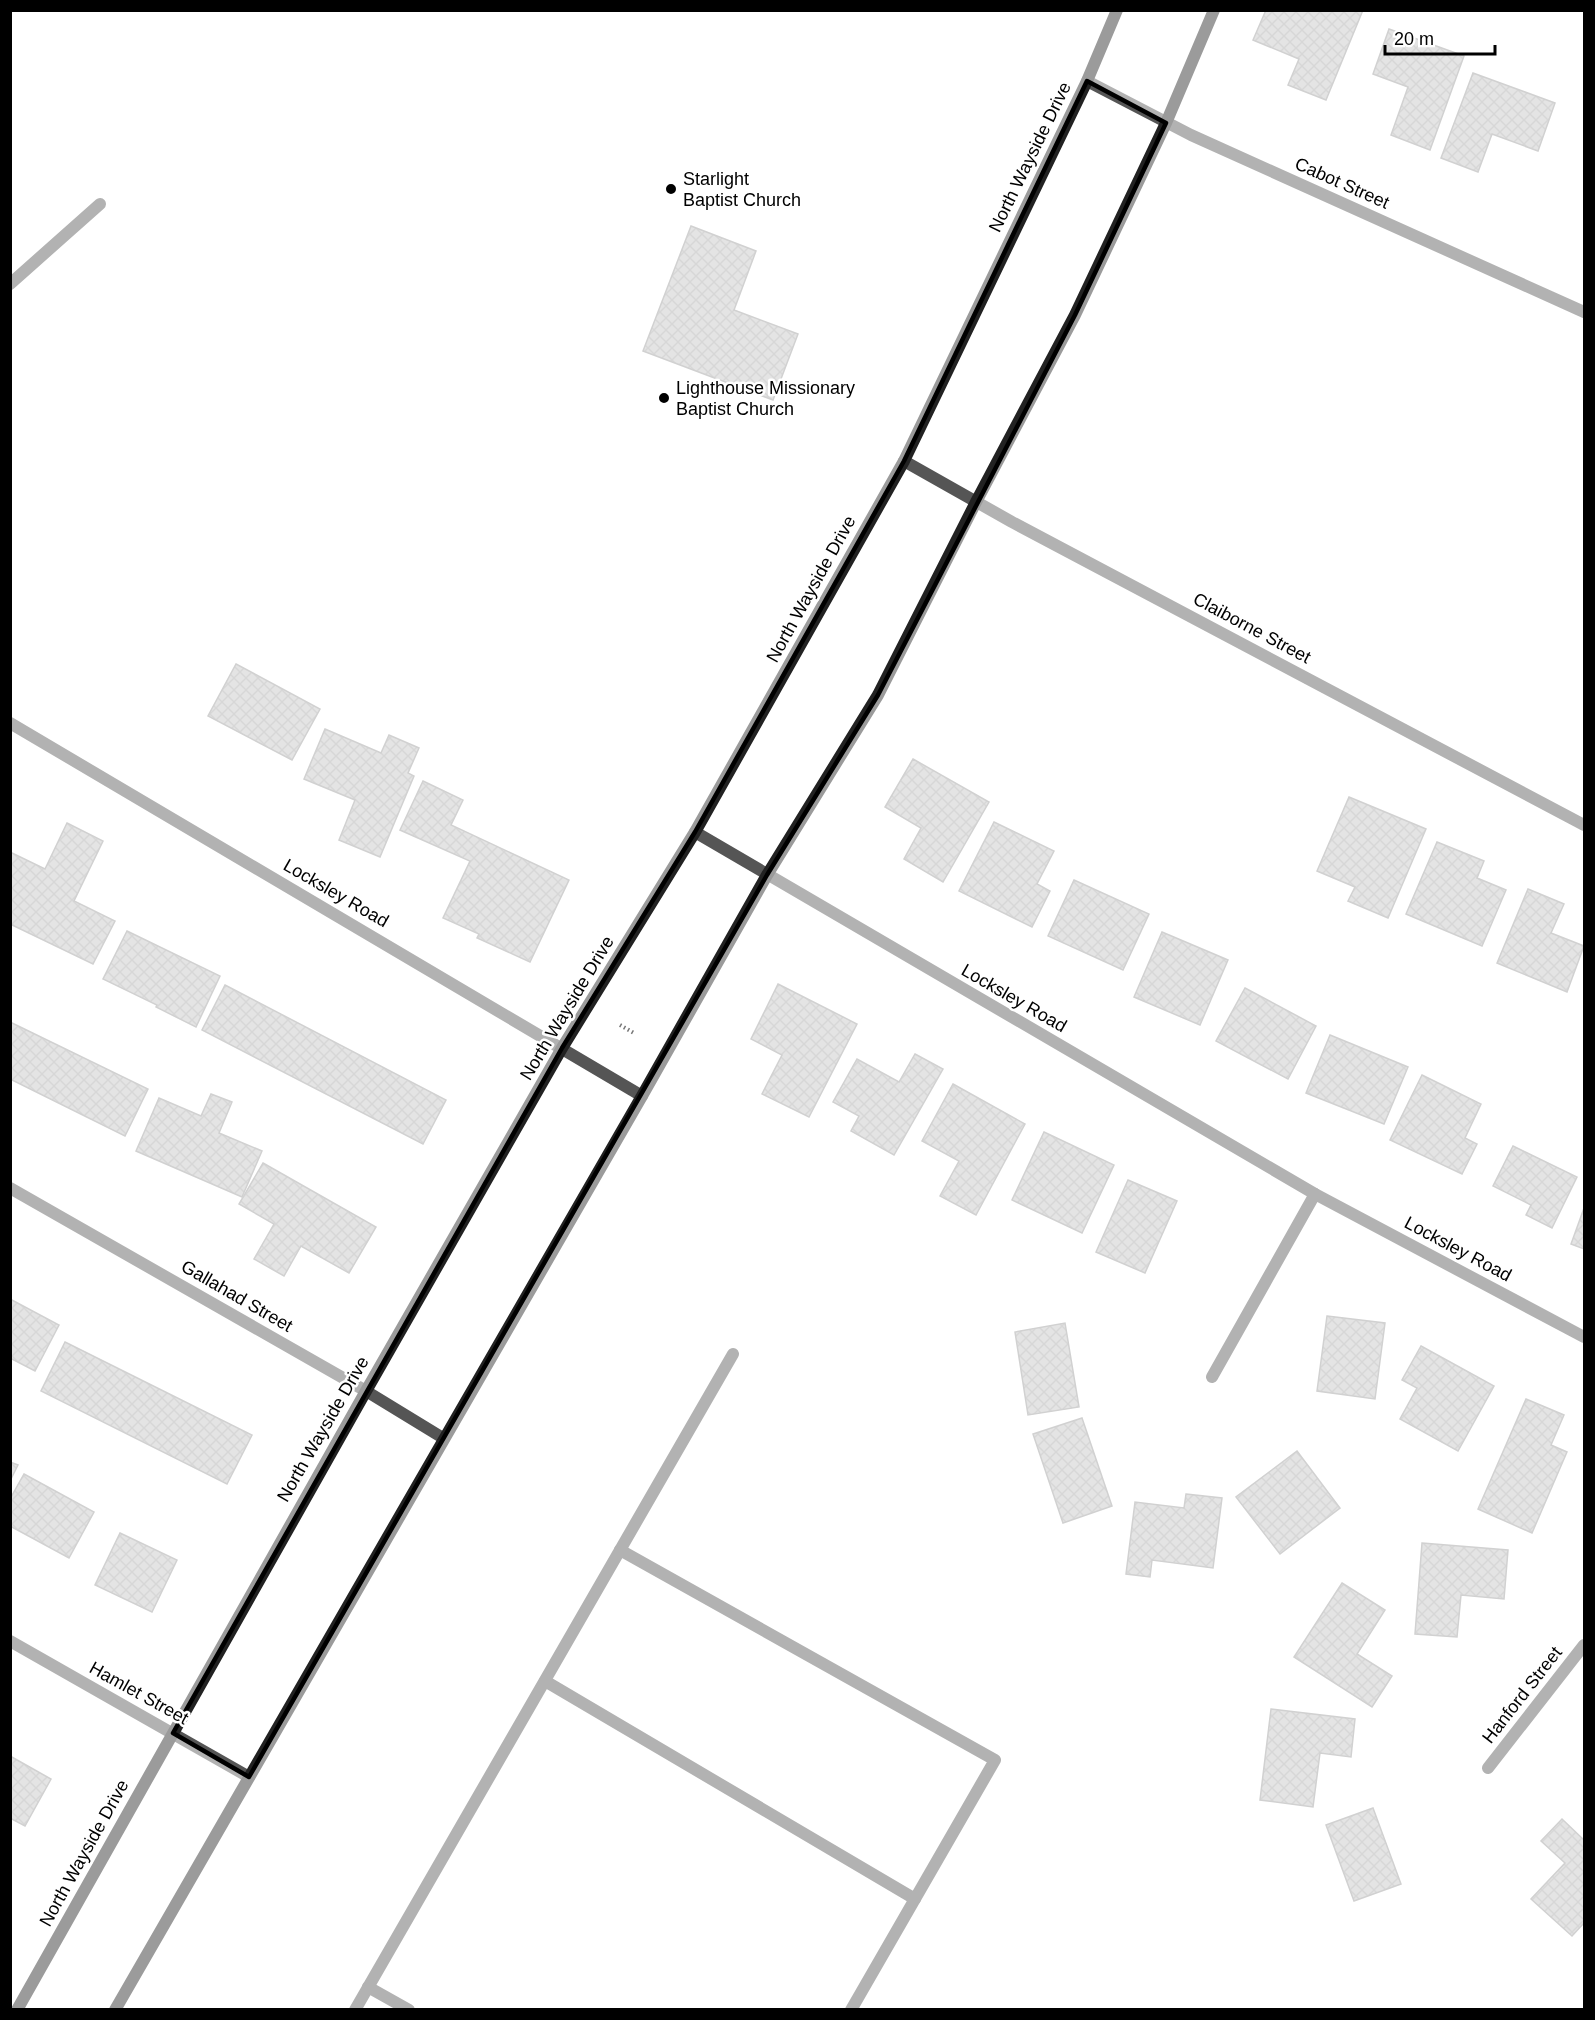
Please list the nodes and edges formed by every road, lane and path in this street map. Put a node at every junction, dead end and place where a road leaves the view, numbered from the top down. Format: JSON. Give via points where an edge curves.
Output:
{"nodes":[{"id":1,"x":1118,"y":10,"type":"edge"},
{"id":2,"x":1214,"y":10,"type":"edge"},
{"id":3,"x":1087,"y":81,"type":"junction"},
{"id":4,"x":1166,"y":123,"type":"junction"},
{"id":5,"x":100,"y":204,"type":"dead end"},
{"id":6,"x":10,"y":284,"type":"edge"},
{"id":7,"x":1584,"y":312,"type":"edge"},
{"id":8,"x":904,"y":460,"type":"junction"},
{"id":9,"x":976,"y":502,"type":"junction"},
{"id":10,"x":10,"y":723,"type":"edge"},
{"id":11,"x":1584,"y":825,"type":"edge"},
{"id":12,"x":695,"y":832,"type":"junction"},
{"id":13,"x":767,"y":876,"type":"junction"},
{"id":14,"x":620,"y":1025,"type":"dead end"},
{"id":15,"x":634,"y":1033,"type":"dead end"},
{"id":16,"x":562,"y":1048,"type":"junction"},
{"id":17,"x":642,"y":1096,"type":"junction"},
{"id":18,"x":10,"y":1188,"type":"edge"},
{"id":19,"x":1315,"y":1194,"type":"junction"},
{"id":20,"x":1584,"y":1337,"type":"edge"},
{"id":21,"x":733,"y":1354,"type":"dead end"},
{"id":22,"x":1212,"y":1377,"type":"dead end"},
{"id":23,"x":366,"y":1390,"type":"junction"},
{"id":24,"x":443,"y":1438,"type":"junction"},
{"id":25,"x":620,"y":1550,"type":"junction"},
{"id":26,"x":10,"y":1641,"type":"edge"},
{"id":27,"x":1584,"y":1645,"type":"edge"},
{"id":28,"x":545,"y":1681,"type":"junction"},
{"id":29,"x":172,"y":1733,"type":"junction"},
{"id":30,"x":1488,"y":1768,"type":"dead end"},
{"id":31,"x":249,"y":1777,"type":"junction"},
{"id":32,"x":915,"y":1899,"type":"junction"},
{"id":33,"x":368,"y":1986,"type":"junction"},
{"id":34,"x":17,"y":2010,"type":"edge"},
{"id":35,"x":115,"y":2010,"type":"edge"},
{"id":36,"x":355,"y":2010,"type":"edge"},
{"id":37,"x":409,"y":2010,"type":"edge"},
{"id":38,"x":851,"y":2010,"type":"edge"}],
"edges":[{"from":1,"to":3,"type":"main road","name":"North Wayside Drive"},
{"from":2,"to":4,"type":"main road"},
{"from":3,"to":4,"type":"street","name":"Cabot Street"},
{"from":3,"to":8,"type":"main road","name":"North Wayside Drive"},
{"from":4,"to":7,"type":"street","name":"Cabot Street"},
{"from":4,"to":9,"type":"main road","via":[[1075,315]]},
{"from":5,"to":6,"type":"street"},
{"from":8,"to":9,"type":"street","name":"Claiborne Street"},
{"from":8,"to":12,"type":"main road","name":"North Wayside Drive"},
{"from":9,"to":11,"type":"street","name":"Claiborne Street"},
{"from":9,"to":13,"type":"main road","via":[[878,695]]},
{"from":10,"to":16,"type":"street","name":"Locksley Road"},
{"from":12,"to":13,"type":"street","name":"Locksley Road"},
{"from":12,"to":16,"type":"main road","name":"North Wayside Drive"},
{"from":13,"to":17,"type":"main road"},
{"from":13,"to":19,"type":"street","name":"Locksley Road"},
{"from":14,"to":15,"type":"path"},
{"from":16,"to":17,"type":"street","name":"Locksley Road"},
{"from":16,"to":23,"type":"main road","name":"North Wayside Drive"},
{"from":17,"to":24,"type":"main road"},
{"from":18,"to":23,"type":"street","name":"Gallahad Street"},
{"from":19,"to":20,"type":"street","name":"Locksley Road"},
{"from":19,"to":22,"type":"street"},
{"from":21,"to":25,"type":"street"},
{"from":23,"to":24,"type":"street","name":"Gallahad Street"},
{"from":23,"to":29,"type":"main road","name":"North Wayside Drive"},
{"from":24,"to":31,"type":"main road"},
{"from":25,"to":28,"type":"street"},
{"from":25,"to":32,"type":"street","via":[[995,1760]]},
{"from":26,"to":29,"type":"street","name":"Hamlet Street"},
{"from":27,"to":30,"type":"street","name":"Hanford Street"},
{"from":28,"to":32,"type":"street"},
{"from":28,"to":33,"type":"street"},
{"from":29,"to":31,"type":"street","name":"Hamlet Street"},
{"from":29,"to":34,"type":"main road","name":"North Wayside Drive"},
{"from":31,"to":35,"type":"main road"},
{"from":32,"to":38,"type":"street"},
{"from":33,"to":36,"type":"street"},
{"from":33,"to":37,"type":"street"}]}
